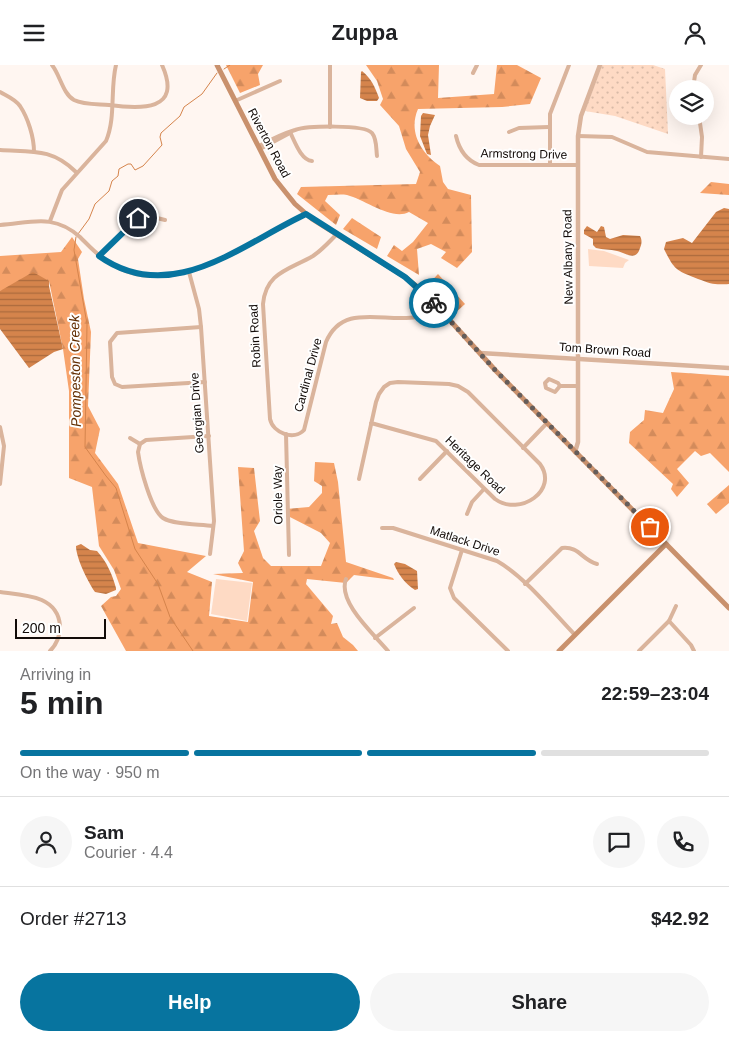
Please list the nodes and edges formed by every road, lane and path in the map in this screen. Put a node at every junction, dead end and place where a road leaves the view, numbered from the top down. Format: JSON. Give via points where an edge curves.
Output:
{"nodes":[{"id":1,"x":52,"y":65,"type":"edge"},
{"id":2,"x":116,"y":65,"type":"edge"},
{"id":3,"x":162,"y":65,"type":"edge"},
{"id":4,"x":217,"y":65,"type":"edge"},
{"id":5,"x":330,"y":65,"type":"edge"},
{"id":6,"x":477,"y":65,"type":"edge"},
{"id":7,"x":569,"y":65,"type":"edge"},
{"id":8,"x":600,"y":65,"type":"edge"},
{"id":9,"x":702,"y":65,"type":"edge"},
{"id":10,"x":473,"y":73,"type":"dead end"},
{"id":11,"x":695,"y":80,"type":"edge"},
{"id":12,"x":280,"y":81,"type":"dead end"},
{"id":13,"x":0,"y":92,"type":"edge"},
{"id":14,"x":236,"y":101,"type":"junction"},
{"id":15,"x":112,"y":106,"type":"junction"},
{"id":16,"x":700,"y":125,"type":"edge"},
{"id":17,"x":330,"y":127,"type":"junction"},
{"id":18,"x":549,"y":127,"type":"junction"},
{"id":19,"x":290,"y":132,"type":"junction"},
{"id":20,"x":509,"y":132,"type":"dead end"},
{"id":21,"x":456,"y":136,"type":"dead end"},
{"id":22,"x":578,"y":136,"type":"junction"},
{"id":23,"x":259,"y":148,"type":"junction"},
{"id":24,"x":0,"y":150,"type":"edge"},
{"id":25,"x":34,"y":152,"type":"junction"},
{"id":26,"x":377,"y":156,"type":"dead end"},
{"id":27,"x":701,"y":157,"type":"junction"},
{"id":28,"x":729,"y":159,"type":"edge"},
{"id":29,"x":312,"y":161,"type":"dead end"},
{"id":30,"x":550,"y":165,"type":"junction"},
{"id":31,"x":578,"y":165,"type":"junction"},
{"id":32,"x":76,"y":172,"type":"junction"},
{"id":33,"x":306,"y":214,"type":"junction"},
{"id":34,"x":165,"y":220,"type":"dead end"},
{"id":35,"x":50,"y":221,"type":"junction"},
{"id":36,"x":0,"y":225,"type":"edge"},
{"id":37,"x":336,"y":235,"type":"junction"},
{"id":38,"x":99,"y":256,"type":"junction"},
{"id":39,"x":189,"y":272,"type":"junction"},
{"id":40,"x":439,"y":309,"type":"junction"},
{"id":41,"x":201,"y":327,"type":"junction"},
{"id":42,"x":480,"y":353,"type":"junction"},
{"id":43,"x":578,"y":358,"type":"junction"},
{"id":44,"x":729,"y":368,"type":"edge"},
{"id":45,"x":205,"y":382,"type":"junction"},
{"id":46,"x":560,"y":386,"type":"dead end"},
{"id":47,"x":578,"y":386,"type":"junction"},
{"id":48,"x":371,"y":423,"type":"junction"},
{"id":49,"x":547,"y":423,"type":"junction"},
{"id":50,"x":0,"y":427,"type":"edge"},
{"id":51,"x":286,"y":434,"type":"junction"},
{"id":52,"x":209,"y":436,"type":"junction"},
{"id":53,"x":130,"y":438,"type":"dead end"},
{"id":54,"x":140,"y":443,"type":"junction"},
{"id":55,"x":523,"y":448,"type":"junction"},
{"id":56,"x":447,"y":451,"type":"junction"},
{"id":57,"x":575,"y":452,"type":"junction"},
{"id":58,"x":359,"y":479,"type":"dead end"},
{"id":59,"x":420,"y":479,"type":"dead end"},
{"id":60,"x":0,"y":484,"type":"edge"},
{"id":61,"x":484,"y":489,"type":"junction"},
{"id":62,"x":467,"y":513,"type":"dead end"},
{"id":63,"x":213,"y":526,"type":"junction"},
{"id":64,"x":382,"y":528,"type":"dead end"},
{"id":65,"x":666,"y":544,"type":"junction"},
{"id":66,"x":462,"y":550,"type":"junction"},
{"id":67,"x":210,"y":554,"type":"dead end"},
{"id":68,"x":289,"y":555,"type":"dead end"},
{"id":69,"x":596,"y":564,"type":"dead end"},
{"id":70,"x":346,"y":579,"type":"dead end"},
{"id":71,"x":525,"y":584,"type":"junction"},
{"id":72,"x":0,"y":592,"type":"edge"},
{"id":73,"x":676,"y":606,"type":"dead end"},
{"id":74,"x":414,"y":608,"type":"dead end"},
{"id":75,"x":729,"y":608,"type":"edge"},
{"id":76,"x":668,"y":621,"type":"junction"},
{"id":77,"x":575,"y":635,"type":"junction"},
{"id":78,"x":374,"y":638,"type":"junction"},
{"id":79,"x":50,"y":651,"type":"edge"},
{"id":80,"x":388,"y":651,"type":"edge"},
{"id":81,"x":508,"y":651,"type":"edge"},
{"id":82,"x":559,"y":651,"type":"edge"},
{"id":83,"x":639,"y":651,"type":"edge"},
{"id":84,"x":694,"y":651,"type":"edge"}],
"edges":[{"from":1,"to":15,"type":"street","via":[[74,100]]},
{"from":2,"to":15,"type":"street"},
{"from":3,"to":15,"type":"street","via":[[168,86],[158,103],[149,107]]},
{"from":4,"to":14,"type":"main road","name":"Riverton Road"},
{"from":5,"to":17,"type":"street"},
{"from":6,"to":10,"type":"street"},
{"from":7,"to":18,"type":"street","via":[[550,114]]},
{"from":8,"to":22,"type":"street","name":"New Albany Road","via":[[581,116]]},
{"from":9,"to":11,"type":"street"},
{"from":12,"to":14,"type":"street"},
{"from":13,"to":25,"type":"street","via":[[20,105]]},
{"from":14,"to":23,"type":"main road","name":"Riverton Road"},
{"from":15,"to":32,"type":"street","via":[[106,141]]},
{"from":16,"to":27,"type":"street"},
{"from":17,"to":19,"type":"street"},
{"from":17,"to":26,"type":"street","via":[[368,130],[374,135]]},
{"from":18,"to":20,"type":"street","via":[[519,127]]},
{"from":18,"to":30,"type":"street"},
{"from":19,"to":23,"type":"street"},
{"from":19,"to":29,"type":"street","via":[[304,157]]},
{"from":21,"to":30,"type":"street","name":"Armstrong Drive","via":[[458,146],[469,160],[479,165]]},
{"from":22,"to":27,"type":"street","via":[[612,137],[647,153]]},
{"from":22,"to":31,"type":"street","name":"New Albany Road"},
{"from":23,"to":33,"type":"main road","name":"Riverton Road","via":[[275,179]]},
{"from":24,"to":25,"type":"street"},
{"from":25,"to":32,"type":"street","via":[[60,158]]},
{"from":27,"to":28,"type":"street"},
{"from":30,"to":31,"type":"street","name":"Armstrong Drive"},
{"from":31,"to":43,"type":"street","name":"New Albany Road"},
{"from":32,"to":35,"type":"street","via":[[62,189]]},
{"from":33,"to":37,"type":"main road","name":"Riverton Road"},
{"from":33,"to":39,"type":"street"},
{"from":34,"to":38,"type":"street","via":[[150,216],[138,218]]},
{"from":35,"to":36,"type":"street"},
{"from":35,"to":38,"type":"street","via":[[70,229]]},
{"from":37,"to":40,"type":"main road","name":"Riverton Road","via":[[405,277]]},
{"from":37,"to":51,"type":"street","name":"Robin Road","via":[[313,256],[275,277],[264,294],[270,419],[273,427]]},
{"from":38,"to":39,"type":"street","via":[[137,275],[164,277]]},
{"from":39,"to":41,"type":"street","name":"Georgian Drive"},
{"from":40,"to":42,"type":"main road","name":"Riverton Road"},
{"from":40,"to":51,"type":"street","name":"Cardinal Drive","via":[[418,317],[354,317],[338,324],[326,342],[304,429],[299,434]]},
{"from":41,"to":45,"type":"street","name":"Georgian Drive"},
{"from":41,"to":45,"type":"street","via":[[117,333],[110,342],[111,360],[113,381],[122,387]]},
{"from":42,"to":43,"type":"street","name":"Tom Brown Road"},
{"from":42,"to":49,"type":"main road","name":"Riverton Road"},
{"from":43,"to":44,"type":"street","name":"Tom Brown Road"},
{"from":43,"to":47,"type":"street","name":"New Albany Road"},
{"from":45,"to":52,"type":"street","name":"Georgian Drive"},
{"from":46,"to":47,"type":"street"},
{"from":47,"to":57,"type":"street","name":"New Albany Road"},
{"from":48,"to":55,"type":"street","name":"Heritage Road","via":[[378,394],[387,385],[398,382],[449,384],[468,392]]},
{"from":48,"to":56,"type":"street","name":"Heritage Road","via":[[429,438]]},
{"from":48,"to":58,"type":"street","name":"Heritage Road"},
{"from":49,"to":55,"type":"street"},
{"from":49,"to":57,"type":"main road","name":"Riverton Road"},
{"from":50,"to":60,"type":"street","via":[[4,445]]},
{"from":51,"to":68,"type":"street","name":"Oriole Way"},
{"from":52,"to":54,"type":"street"},
{"from":52,"to":63,"type":"street","name":"Georgian Drive"},
{"from":53,"to":54,"type":"street"},
{"from":54,"to":63,"type":"street","via":[[138,455],[157,512],[173,521]]},
{"from":55,"to":61,"type":"street","name":"Heritage Road","via":[[544,469],[544,485],[533,498],[523,505],[504,504]]},
{"from":56,"to":59,"type":"street"},
{"from":56,"to":61,"type":"street","name":"Heritage Road"},
{"from":57,"to":65,"type":"main road","name":"Riverton Road"},
{"from":61,"to":62,"type":"street"},
{"from":63,"to":67,"type":"street","name":"Georgian Drive"},
{"from":64,"to":66,"type":"street","name":"Matlack Drive"},
{"from":65,"to":75,"type":"main road","name":"Riverton Road"},
{"from":65,"to":77,"type":"main road"},
{"from":66,"to":71,"type":"street","name":"Matlack Drive","via":[[497,561]]},
{"from":66,"to":81,"type":"street","via":[[450,587],[454,598]]},
{"from":69,"to":71,"type":"street","via":[[575,549],[562,547]]},
{"from":70,"to":78,"type":"street","via":[[343,587],[346,595]]},
{"from":71,"to":77,"type":"street","name":"Matlack Drive"},
{"from":72,"to":79,"type":"street","via":[[35,597],[54,609],[59,633]]},
{"from":73,"to":76,"type":"street"},
{"from":74,"to":78,"type":"street"},
{"from":76,"to":83,"type":"street"},
{"from":76,"to":84,"type":"street"},
{"from":77,"to":82,"type":"main road"},
{"from":78,"to":80,"type":"street"}]}
